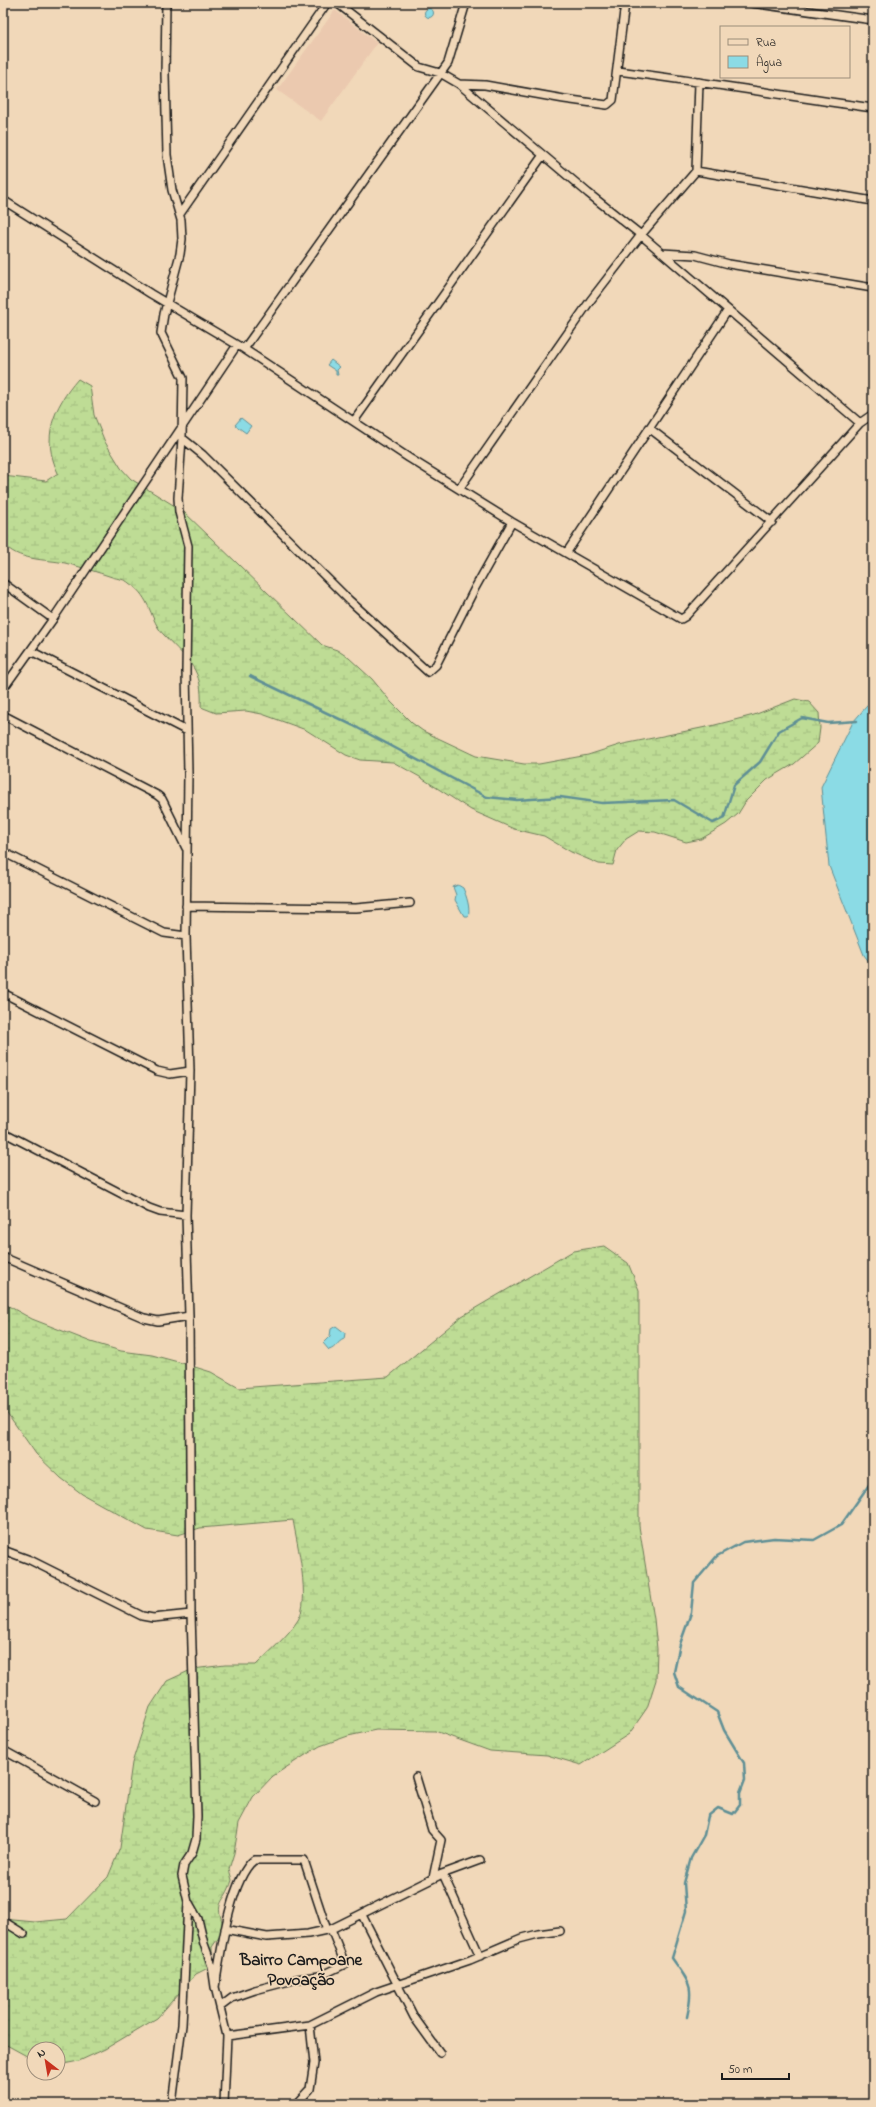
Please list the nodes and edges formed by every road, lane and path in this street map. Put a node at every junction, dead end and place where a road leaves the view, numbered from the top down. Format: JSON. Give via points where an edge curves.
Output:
{"nodes":[{"id":1,"x":166,"y":3,"type":"edge"},
{"id":2,"x":327,"y":3,"type":"edge"},
{"id":3,"x":337,"y":3,"type":"edge"},
{"id":4,"x":466,"y":3,"type":"edge"},
{"id":5,"x":625,"y":3,"type":"edge"},
{"id":6,"x":752,"y":3,"type":"edge"},
{"id":7,"x":873,"y":20,"type":"edge"},
{"id":8,"x":618,"y":71,"type":"junction"},
{"id":9,"x":440,"y":73,"type":"junction"},
{"id":10,"x":699,"y":82,"type":"junction"},
{"id":11,"x":459,"y":84,"type":"junction"},
{"id":12,"x":873,"y":108,"type":"edge"},
{"id":13,"x":543,"y":155,"type":"junction"},
{"id":14,"x":696,"y":172,"type":"junction"},
{"id":15,"x":3,"y":200,"type":"edge"},
{"id":16,"x":873,"y":201,"type":"edge"},
{"id":17,"x":180,"y":214,"type":"junction"},
{"id":18,"x":641,"y":235,"type":"junction"},
{"id":19,"x":661,"y":253,"type":"junction"},
{"id":20,"x":873,"y":288,"type":"edge"},
{"id":21,"x":167,"y":304,"type":"junction"},
{"id":22,"x":728,"y":310,"type":"junction"},
{"id":23,"x":237,"y":345,"type":"junction"},
{"id":24,"x":244,"y":349,"type":"junction"},
{"id":25,"x":873,"y":414,"type":"edge"},
{"id":26,"x":354,"y":421,"type":"junction"},
{"id":27,"x":183,"y":423,"type":"junction"},
{"id":28,"x":860,"y":423,"type":"junction"},
{"id":29,"x":649,"y":428,"type":"junction"},
{"id":30,"x":182,"y":438,"type":"junction"},
{"id":31,"x":459,"y":489,"type":"junction"},
{"id":32,"x":512,"y":522,"type":"junction"},
{"id":33,"x":772,"y":522,"type":"junction"},
{"id":34,"x":567,"y":552,"type":"junction"},
{"id":35,"x":3,"y":583,"type":"edge"},
{"id":36,"x":53,"y":619,"type":"junction"},
{"id":37,"x":31,"y":651,"type":"junction"},
{"id":38,"x":3,"y":689,"type":"edge"},
{"id":39,"x":3,"y":715,"type":"edge"},
{"id":40,"x":187,"y":731,"type":"junction"},
{"id":41,"x":187,"y":850,"type":"junction"},
{"id":42,"x":3,"y":852,"type":"edge"},
{"id":43,"x":410,"y":903,"type":"dead end"},
{"id":44,"x":186,"y":906,"type":"junction"},
{"id":45,"x":186,"y":936,"type":"junction"},
{"id":46,"x":3,"y":993,"type":"edge"},
{"id":47,"x":190,"y":1071,"type":"junction"},
{"id":48,"x":3,"y":1132,"type":"edge"},
{"id":49,"x":186,"y":1215,"type":"junction"},
{"id":50,"x":3,"y":1257,"type":"edge"},
{"id":51,"x":189,"y":1316,"type":"junction"},
{"id":52,"x":3,"y":1550,"type":"edge"},
{"id":53,"x":191,"y":1614,"type":"junction"},
{"id":54,"x":3,"y":1750,"type":"edge"},
{"id":55,"x":416,"y":1777,"type":"dead end"},
{"id":56,"x":95,"y":1801,"type":"dead end"},
{"id":57,"x":480,"y":1860,"type":"dead end"},
{"id":58,"x":442,"y":1874,"type":"junction"},
{"id":59,"x":433,"y":1878,"type":"junction"},
{"id":60,"x":188,"y":1902,"type":"junction"},
{"id":61,"x":362,"y":1915,"type":"junction"},
{"id":62,"x":3,"y":1921,"type":"edge"},
{"id":63,"x":225,"y":1928,"type":"junction"},
{"id":64,"x":329,"y":1929,"type":"junction"},
{"id":65,"x":560,"y":1931,"type":"dead end"},
{"id":66,"x":24,"y":1934,"type":"dead end"},
{"id":67,"x":480,"y":1956,"type":"junction"},
{"id":68,"x":398,"y":1984,"type":"junction"},
{"id":69,"x":215,"y":1987,"type":"junction"},
{"id":70,"x":220,"y":2007,"type":"junction"},
{"id":71,"x":310,"y":2025,"type":"junction"},
{"id":72,"x":227,"y":2036,"type":"junction"},
{"id":73,"x":440,"y":2053,"type":"dead end"},
{"id":74,"x":172,"y":2104,"type":"edge"},
{"id":75,"x":224,"y":2104,"type":"edge"},
{"id":76,"x":296,"y":2104,"type":"edge"}],
"edges":[{"from":1,"to":17,"type":"street","via":[[167,155],[172,190]]},
{"from":2,"to":17,"type":"street"},
{"from":3,"to":9,"type":"street","via":[[419,67]]},
{"from":4,"to":9,"type":"street","via":[[451,55]]},
{"from":5,"to":8,"type":"street"},
{"from":6,"to":7,"type":"street"},
{"from":8,"to":10,"type":"street"},
{"from":8,"to":11,"type":"street","via":[[613,100],[604,105],[484,85]]},
{"from":9,"to":11,"type":"street"},
{"from":9,"to":24,"type":"street"},
{"from":10,"to":12,"type":"street"},
{"from":10,"to":14,"type":"street"},
{"from":11,"to":13,"type":"street"},
{"from":13,"to":18,"type":"street"},
{"from":13,"to":26,"type":"street"},
{"from":14,"to":16,"type":"street"},
{"from":14,"to":18,"type":"street"},
{"from":15,"to":21,"type":"street"},
{"from":17,"to":21,"type":"street","via":[[180,254]]},
{"from":18,"to":19,"type":"street"},
{"from":18,"to":31,"type":"street","via":[[590,302]]},
{"from":19,"to":20,"type":"street","via":[[695,255],[729,264]]},
{"from":19,"to":22,"type":"street"},
{"from":21,"to":23,"type":"street"},
{"from":21,"to":27,"type":"street","via":[[161,333],[183,378]]},
{"from":22,"to":28,"type":"street"},
{"from":22,"to":29,"type":"street"},
{"from":23,"to":24,"type":"street"},
{"from":23,"to":27,"type":"street"},
{"from":24,"to":26,"type":"street"},
{"from":25,"to":28,"type":"street"},
{"from":26,"to":31,"type":"street"},
{"from":27,"to":30,"type":"street"},
{"from":27,"to":36,"type":"street"},
{"from":28,"to":33,"type":"street"},
{"from":29,"to":33,"type":"street"},
{"from":29,"to":34,"type":"street"},
{"from":30,"to":32,"type":"street","via":[[203,455],[379,629],[428,672],[436,666]]},
{"from":30,"to":40,"type":"street","via":[[178,498],[188,546]]},
{"from":31,"to":32,"type":"street"},
{"from":32,"to":34,"type":"street"},
{"from":33,"to":34,"type":"street","via":[[681,619]]},
{"from":35,"to":36,"type":"street"},
{"from":36,"to":37,"type":"street"},
{"from":37,"to":38,"type":"street"},
{"from":37,"to":40,"type":"street"},
{"from":39,"to":41,"type":"street","via":[[157,795],[162,799]]},
{"from":40,"to":41,"type":"street"},
{"from":41,"to":44,"type":"street"},
{"from":42,"to":45,"type":"street","via":[[164,933]]},
{"from":43,"to":44,"type":"street","via":[[356,908]]},
{"from":44,"to":45,"type":"street"},
{"from":45,"to":47,"type":"street"},
{"from":46,"to":47,"type":"street","via":[[157,1071],[170,1074]]},
{"from":47,"to":49,"type":"street"},
{"from":48,"to":49,"type":"street","via":[[149,1208]]},
{"from":49,"to":51,"type":"street"},
{"from":50,"to":51,"type":"street","via":[[144,1318],[158,1321]]},
{"from":51,"to":53,"type":"street"},
{"from":52,"to":53,"type":"street","via":[[30,1560],[142,1616],[153,1618]]},
{"from":53,"to":60,"type":"street","via":[[197,1816],[196,1839],[182,1876]]},
{"from":54,"to":56,"type":"street"},
{"from":55,"to":59,"type":"street","via":[[432,1830],[441,1840]]},
{"from":57,"to":58,"type":"street"},
{"from":58,"to":59,"type":"street"},
{"from":58,"to":67,"type":"street"},
{"from":59,"to":61,"type":"street"},
{"from":60,"to":69,"type":"street","via":[[198,1919],[212,1966]]},
{"from":60,"to":74,"type":"street","via":[[182,2025]]},
{"from":61,"to":64,"type":"street"},
{"from":61,"to":68,"type":"street"},
{"from":62,"to":66,"type":"street"},
{"from":63,"to":64,"type":"street","via":[[267,1937],[308,1934]]},
{"from":63,"to":64,"type":"street","via":[[246,1868],[254,1860],[267,1859],[304,1860]]},
{"from":63,"to":69,"type":"street"},
{"from":64,"to":70,"type":"street","via":[[345,1964],[320,1976],[296,1978],[255,1990],[232,1998]]},
{"from":65,"to":67,"type":"street","via":[[526,1938]]},
{"from":67,"to":68,"type":"street"},
{"from":68,"to":71,"type":"street","via":[[376,1992]]},
{"from":68,"to":73,"type":"street","via":[[414,2017]]},
{"from":69,"to":70,"type":"street"},
{"from":70,"to":72,"type":"street"},
{"from":71,"to":72,"type":"street"},
{"from":71,"to":76,"type":"street","via":[[314,2064],[310,2090]]},
{"from":72,"to":75,"type":"street"}]}
